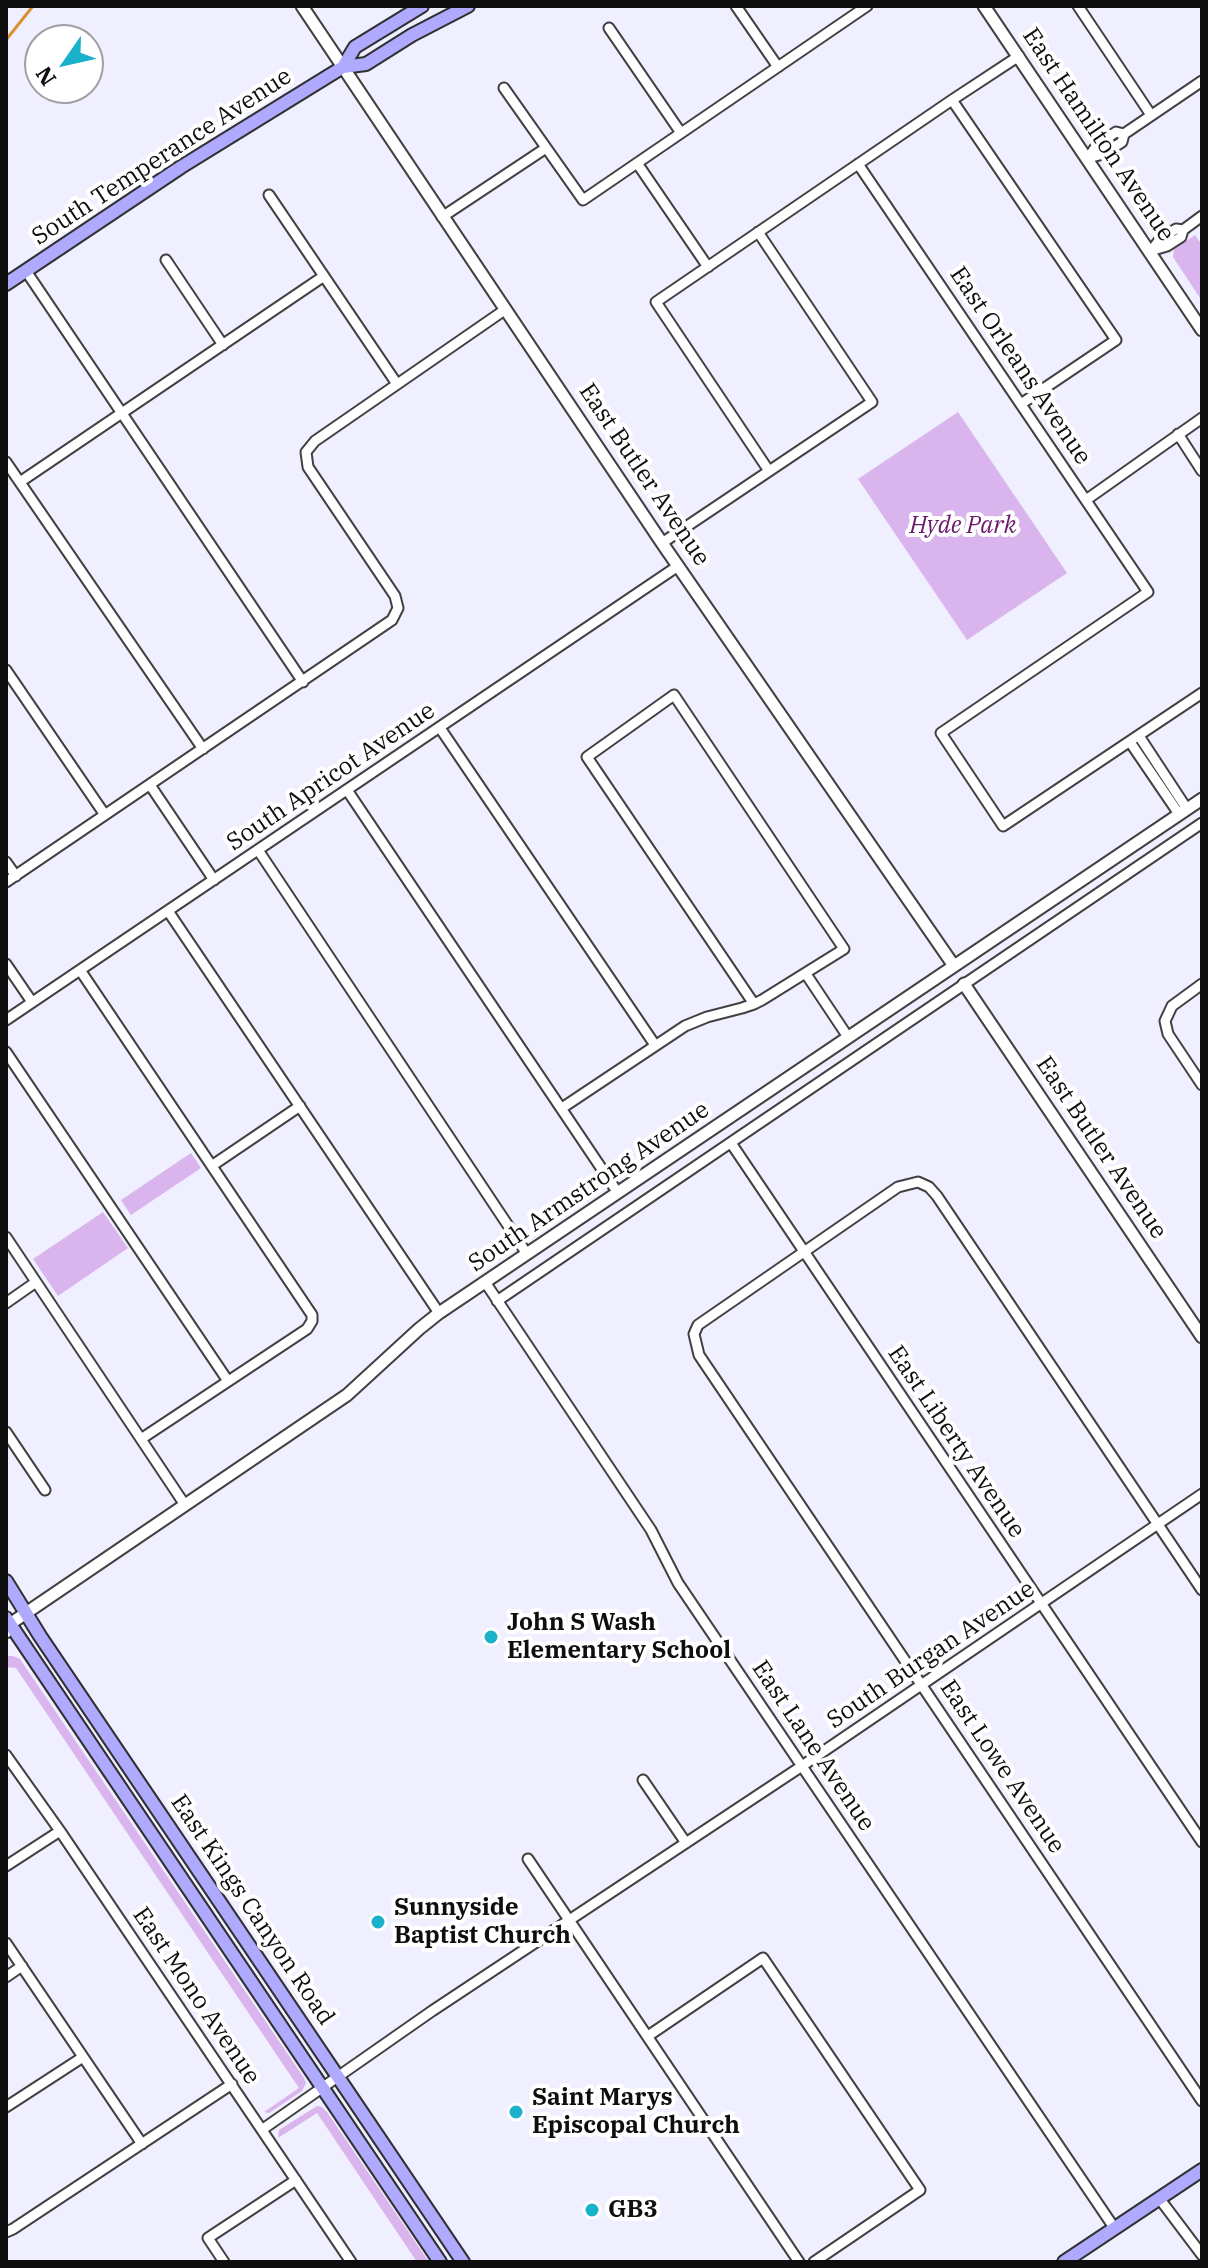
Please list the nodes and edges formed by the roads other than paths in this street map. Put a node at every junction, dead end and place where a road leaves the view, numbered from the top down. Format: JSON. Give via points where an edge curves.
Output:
{"nodes":[{"id":1,"x":302,"y":6,"type":"edge"},
{"id":2,"x":422,"y":6,"type":"edge"},
{"id":3,"x":468,"y":6,"type":"edge"},
{"id":4,"x":736,"y":6,"type":"edge"},
{"id":5,"x":867,"y":6,"type":"edge"},
{"id":6,"x":984,"y":6,"type":"edge"},
{"id":7,"x":1078,"y":6,"type":"edge"},
{"id":8,"x":609,"y":28,"type":"dead end"},
{"id":9,"x":1019,"y":56,"type":"junction"},
{"id":10,"x":343,"y":67,"type":"junction"},
{"id":11,"x":778,"y":67,"type":"junction"},
{"id":12,"x":1202,"y":81,"type":"edge"},
{"id":13,"x":504,"y":88,"type":"dead end"},
{"id":14,"x":952,"y":100,"type":"junction"},
{"id":15,"x":1151,"y":115,"type":"junction"},
{"id":16,"x":681,"y":133,"type":"junction"},
{"id":17,"x":546,"y":148,"type":"junction"},
{"id":18,"x":1088,"y":158,"type":"junction"},
{"id":19,"x":637,"y":163,"type":"junction"},
{"id":20,"x":858,"y":164,"type":"junction"},
{"id":21,"x":269,"y":195,"type":"dead end"},
{"id":22,"x":1202,"y":216,"type":"edge"},
{"id":23,"x":442,"y":217,"type":"junction"},
{"id":24,"x":758,"y":232,"type":"junction"},
{"id":25,"x":1150,"y":251,"type":"junction"},
{"id":26,"x":166,"y":260,"type":"dead end"},
{"id":27,"x":708,"y":267,"type":"junction"},
{"id":28,"x":26,"y":271,"type":"junction"},
{"id":29,"x":324,"y":276,"type":"junction"},
{"id":30,"x":6,"y":284,"type":"edge"},
{"id":31,"x":506,"y":309,"type":"junction"},
{"id":32,"x":1202,"y":330,"type":"edge"},
{"id":33,"x":223,"y":345,"type":"junction"},
{"id":34,"x":397,"y":384,"type":"junction"},
{"id":35,"x":1021,"y":404,"type":"junction"},
{"id":36,"x":122,"y":413,"type":"junction"},
{"id":37,"x":1202,"y":418,"type":"edge"},
{"id":38,"x":1178,"y":434,"type":"junction"},
{"id":39,"x":6,"y":462,"type":"edge"},
{"id":40,"x":769,"y":471,"type":"junction"},
{"id":41,"x":1202,"y":471,"type":"edge"},
{"id":42,"x":20,"y":482,"type":"junction"},
{"id":43,"x":1086,"y":500,"type":"junction"},
{"id":44,"x":662,"y":543,"type":"junction"},
{"id":45,"x":678,"y":566,"type":"junction"},
{"id":46,"x":6,"y":670,"type":"edge"},
{"id":47,"x":303,"y":682,"type":"junction"},
{"id":48,"x":1202,"y":693,"type":"edge"},
{"id":49,"x":440,"y":728,"type":"junction"},
{"id":50,"x":1134,"y":739,"type":"junction"},
{"id":51,"x":203,"y":749,"type":"junction"},
{"id":52,"x":150,"y":785,"type":"junction"},
{"id":53,"x":347,"y":790,"type":"junction"},
{"id":54,"x":1202,"y":799,"type":"edge"},
{"id":55,"x":1183,"y":811,"type":"junction"},
{"id":56,"x":105,"y":815,"type":"junction"},
{"id":57,"x":1201,"y":827,"type":"edge"},
{"id":58,"x":258,"y":850,"type":"junction"},
{"id":59,"x":6,"y":862,"type":"edge"},
{"id":60,"x":16,"y":876,"type":"junction"},
{"id":61,"x":214,"y":880,"type":"junction"},
{"id":62,"x":6,"y":882,"type":"edge"},
{"id":63,"x":168,"y":911,"type":"junction"},
{"id":64,"x":6,"y":964,"type":"edge"},
{"id":65,"x":954,"y":966,"type":"junction"},
{"id":66,"x":80,"y":970,"type":"junction"},
{"id":67,"x":806,"y":974,"type":"junction"},
{"id":68,"x":964,"y":984,"type":"junction"},
{"id":69,"x":1202,"y":984,"type":"edge"},
{"id":70,"x":32,"y":1002,"type":"junction"},
{"id":71,"x":754,"y":1004,"type":"junction"},
{"id":72,"x":6,"y":1020,"type":"edge"},
{"id":73,"x":848,"y":1037,"type":"junction"},
{"id":74,"x":655,"y":1045,"type":"junction"},
{"id":75,"x":6,"y":1052,"type":"edge"},
{"id":76,"x":1202,"y":1085,"type":"edge"},
{"id":77,"x":300,"y":1106,"type":"junction"},
{"id":78,"x":562,"y":1108,"type":"junction"},
{"id":79,"x":731,"y":1143,"type":"junction"},
{"id":80,"x":213,"y":1165,"type":"junction"},
{"id":81,"x":618,"y":1193,"type":"junction"},
{"id":82,"x":6,"y":1237,"type":"edge"},
{"id":83,"x":804,"y":1251,"type":"junction"},
{"id":84,"x":527,"y":1254,"type":"junction"},
{"id":85,"x":36,"y":1282,"type":"junction"},
{"id":86,"x":485,"y":1282,"type":"junction"},
{"id":87,"x":497,"y":1301,"type":"junction"},
{"id":88,"x":6,"y":1303,"type":"edge"},
{"id":89,"x":439,"y":1313,"type":"junction"},
{"id":90,"x":1202,"y":1337,"type":"edge"},
{"id":91,"x":228,"y":1381,"type":"junction"},
{"id":92,"x":6,"y":1432,"type":"edge"},
{"id":93,"x":141,"y":1439,"type":"junction"},
{"id":94,"x":45,"y":1490,"type":"dead end"},
{"id":95,"x":1202,"y":1494,"type":"edge"},
{"id":96,"x":185,"y":1505,"type":"junction"},
{"id":97,"x":1158,"y":1525,"type":"junction"},
{"id":98,"x":6,"y":1581,"type":"edge"},
{"id":99,"x":1202,"y":1590,"type":"edge"},
{"id":100,"x":1041,"y":1604,"type":"junction"},
{"id":101,"x":26,"y":1613,"type":"junction"},
{"id":102,"x":7,"y":1625,"type":"edge"},
{"id":103,"x":922,"y":1685,"type":"junction"},
{"id":104,"x":6,"y":1755,"type":"edge"},
{"id":105,"x":802,"y":1766,"type":"junction"},
{"id":106,"x":643,"y":1780,"type":"dead end"},
{"id":107,"x":60,"y":1831,"type":"junction"},
{"id":108,"x":1202,"y":1842,"type":"edge"},
{"id":109,"x":686,"y":1843,"type":"junction"},
{"id":110,"x":528,"y":1859,"type":"dead end"},
{"id":111,"x":6,"y":1866,"type":"edge"},
{"id":112,"x":570,"y":1920,"type":"junction"},
{"id":113,"x":6,"y":1943,"type":"edge"},
{"id":114,"x":22,"y":1966,"type":"junction"},
{"id":115,"x":6,"y":1977,"type":"edge"},
{"id":116,"x":648,"y":2036,"type":"junction"},
{"id":117,"x":83,"y":2057,"type":"junction"},
{"id":118,"x":338,"y":2078,"type":"junction"},
{"id":119,"x":232,"y":2084,"type":"junction"},
{"id":120,"x":323,"y":2088,"type":"junction"},
{"id":121,"x":1202,"y":2101,"type":"edge"},
{"id":122,"x":6,"y":2107,"type":"edge"},
{"id":123,"x":263,"y":2129,"type":"junction"},
{"id":124,"x":142,"y":2144,"type":"junction"},
{"id":125,"x":1202,"y":2170,"type":"edge"},
{"id":126,"x":296,"y":2180,"type":"junction"},
{"id":127,"x":1159,"y":2198,"type":"junction"},
{"id":128,"x":1115,"y":2229,"type":"junction"},
{"id":129,"x":6,"y":2232,"type":"edge"},
{"id":130,"x":430,"y":2247,"type":"junction"},
{"id":131,"x":1202,"y":2255,"type":"edge"},
{"id":132,"x":224,"y":2262,"type":"edge"},
{"id":133,"x":351,"y":2262,"type":"edge"},
{"id":134,"x":440,"y":2262,"type":"edge"},
{"id":135,"x":447,"y":2262,"type":"edge"},
{"id":136,"x":463,"y":2262,"type":"edge"},
{"id":137,"x":799,"y":2262,"type":"edge"},
{"id":138,"x":814,"y":2262,"type":"edge"},
{"id":139,"x":1064,"y":2262,"type":"edge"}],
"edges":[{"from":1,"to":10,"type":"street","name":"East Butler Avenue"},
{"from":2,"to":10,"type":"main road","name":"South Temperance Avenue","via":[[355,47]]},
{"from":3,"to":10,"type":"main road","name":"South Temperance Avenue","via":[[366,64]]},
{"from":4,"to":11,"type":"street"},
{"from":5,"to":11,"type":"street"},
{"from":6,"to":9,"type":"street","name":"East Hamilton Avenue"},
{"from":7,"to":15,"type":"street"},
{"from":8,"to":16,"type":"street"},
{"from":9,"to":14,"type":"street"},
{"from":9,"to":18,"type":"street","name":"East Hamilton Avenue"},
{"from":10,"to":23,"type":"street","name":"East Butler Avenue"},
{"from":10,"to":28,"type":"main road","name":"South Temperance Avenue"},
{"from":11,"to":16,"type":"street"},
{"from":12,"to":15,"type":"street"},
{"from":13,"to":17,"type":"street"},
{"from":14,"to":20,"type":"street"},
{"from":14,"to":35,"type":"street","via":[[1116,340]]},
{"from":15,"to":18,"type":"street","via":[[1124,134],[1122,142]]},
{"from":16,"to":19,"type":"street"},
{"from":17,"to":19,"type":"street","via":[[583,200]]},
{"from":17,"to":23,"type":"street"},
{"from":18,"to":25,"type":"street","name":"East Hamilton Avenue"},
{"from":19,"to":27,"type":"street"},
{"from":20,"to":24,"type":"street"},
{"from":20,"to":35,"type":"street","name":"East Orleans Avenue"},
{"from":21,"to":29,"type":"street"},
{"from":22,"to":25,"type":"street","via":[[1181,237]]},
{"from":23,"to":31,"type":"street","name":"East Butler Avenue"},
{"from":24,"to":27,"type":"street"},
{"from":24,"to":40,"type":"street","via":[[872,402]]},
{"from":25,"to":32,"type":"street","name":"East Hamilton Avenue"},
{"from":26,"to":33,"type":"street"},
{"from":27,"to":40,"type":"street","via":[[656,302]]},
{"from":28,"to":30,"type":"main road","name":"South Temperance Avenue"},
{"from":28,"to":36,"type":"street"},
{"from":29,"to":33,"type":"street"},
{"from":29,"to":34,"type":"street"},
{"from":31,"to":34,"type":"street"},
{"from":31,"to":44,"type":"street","name":"East Butler Avenue"},
{"from":33,"to":36,"type":"street"},
{"from":34,"to":47,"type":"street","via":[[306,452],[308,467],[395,596],[396,615]]},
{"from":35,"to":43,"type":"street","name":"East Orleans Avenue"},
{"from":36,"to":42,"type":"street"},
{"from":36,"to":47,"type":"street"},
{"from":37,"to":38,"type":"street"},
{"from":38,"to":41,"type":"street"},
{"from":38,"to":43,"type":"street"},
{"from":39,"to":42,"type":"street"},
{"from":40,"to":44,"type":"street"},
{"from":42,"to":51,"type":"street"},
{"from":43,"to":50,"type":"street","name":"East Orleans Avenue","via":[[1148,592],[941,733],[1003,826]]},
{"from":44,"to":45,"type":"street","name":"East Butler Avenue"},
{"from":45,"to":49,"type":"street","name":"South Apricot Avenue"},
{"from":45,"to":65,"type":"street","name":"East Butler Avenue"},
{"from":46,"to":56,"type":"street"},
{"from":47,"to":51,"type":"street"},
{"from":48,"to":50,"type":"street"},
{"from":49,"to":53,"type":"street","name":"South Apricot Avenue"},
{"from":49,"to":74,"type":"street"},
{"from":50,"to":55,"type":"street"},
{"from":51,"to":52,"type":"street"},
{"from":52,"to":56,"type":"street"},
{"from":52,"to":61,"type":"street"},
{"from":53,"to":58,"type":"street","name":"South Apricot Avenue"},
{"from":53,"to":78,"type":"street"},
{"from":54,"to":55,"type":"street","name":"South Armstrong Avenue"},
{"from":55,"to":65,"type":"street","name":"South Armstrong Avenue"},
{"from":56,"to":60,"type":"street"},
{"from":57,"to":68,"type":"street","name":"South Armstrong Avenue"},
{"from":58,"to":61,"type":"street","name":"South Apricot Avenue"},
{"from":58,"to":84,"type":"street"},
{"from":59,"to":60,"type":"street"},
{"from":60,"to":62,"type":"street"},
{"from":61,"to":63,"type":"street","name":"South Apricot Avenue"},
{"from":63,"to":66,"type":"street","name":"South Apricot Avenue"},
{"from":63,"to":77,"type":"street"},
{"from":64,"to":70,"type":"street"},
{"from":65,"to":73,"type":"street","name":"South Armstrong Avenue"},
{"from":66,"to":70,"type":"street","name":"South Apricot Avenue"},
{"from":66,"to":80,"type":"street"},
{"from":67,"to":71,"type":"street"},
{"from":67,"to":71,"type":"street","via":[[844,949],[674,695],[587,757]]},
{"from":67,"to":73,"type":"street"},
{"from":68,"to":79,"type":"street","name":"South Armstrong Avenue"},
{"from":68,"to":90,"type":"street","name":"East Butler Avenue"},
{"from":69,"to":76,"type":"street","via":[[1176,1002],[1165,1021]]},
{"from":70,"to":72,"type":"street","name":"South Apricot Avenue"},
{"from":71,"to":74,"type":"street","via":[[696,1021]]},
{"from":73,"to":81,"type":"street","name":"South Armstrong Avenue"},
{"from":74,"to":78,"type":"street"},
{"from":75,"to":91,"type":"street"},
{"from":77,"to":80,"type":"street"},
{"from":77,"to":89,"type":"street"},
{"from":78,"to":81,"type":"street"},
{"from":79,"to":83,"type":"street","name":"East Liberty Avenue"},
{"from":79,"to":87,"type":"street","name":"South Armstrong Avenue"},
{"from":80,"to":91,"type":"street","via":[[309,1308],[312,1321]]},
{"from":81,"to":84,"type":"street","name":"South Armstrong Avenue"},
{"from":82,"to":85,"type":"street"},
{"from":83,"to":97,"type":"street","via":[[898,1187],[918,1182],[929,1187]]},
{"from":83,"to":100,"type":"street","name":"East Liberty Avenue"},
{"from":83,"to":103,"type":"street","name":"East Lowe Avenue","via":[[698,1325],[694,1334],[699,1355]]},
{"from":84,"to":86,"type":"street","name":"South Armstrong Avenue"},
{"from":85,"to":88,"type":"street"},
{"from":85,"to":93,"type":"street"},
{"from":86,"to":87,"type":"street","name":"East Lane Avenue"},
{"from":86,"to":89,"type":"street","name":"South Armstrong Avenue"},
{"from":87,"to":105,"type":"street","name":"East Lane Avenue"},
{"from":89,"to":96,"type":"street","name":"South Armstrong Avenue","via":[[347,1395]]},
{"from":91,"to":93,"type":"street"},
{"from":92,"to":94,"type":"street"},
{"from":93,"to":96,"type":"street"},
{"from":95,"to":97,"type":"street","name":"South Burgan Avenue"},
{"from":96,"to":101,"type":"street","name":"South Armstrong Avenue"},
{"from":97,"to":99,"type":"street"},
{"from":97,"to":100,"type":"street","name":"South Burgan Avenue"},
{"from":98,"to":101,"type":"main road","name":"East Kings Canyon Road"},
{"from":100,"to":103,"type":"street","name":"South Burgan Avenue"},
{"from":100,"to":108,"type":"street","name":"East Liberty Avenue"},
{"from":101,"to":102,"type":"street","name":"South Armstrong Avenue"},
{"from":101,"to":118,"type":"main road","name":"East Kings Canyon Road"},
{"from":102,"to":120,"type":"main road","name":"East Kings Canyon Road"},
{"from":103,"to":105,"type":"street","name":"South Burgan Avenue"},
{"from":103,"to":121,"type":"street","name":"East Lowe Avenue"},
{"from":104,"to":107,"type":"street","name":"East Mono Avenue"},
{"from":105,"to":109,"type":"street","name":"South Burgan Avenue"},
{"from":105,"to":128,"type":"street","name":"East Lane Avenue"},
{"from":106,"to":109,"type":"street"},
{"from":107,"to":111,"type":"street"},
{"from":107,"to":119,"type":"street","name":"East Mono Avenue"},
{"from":109,"to":112,"type":"street","name":"South Burgan Avenue"},
{"from":110,"to":112,"type":"street"},
{"from":112,"to":116,"type":"street"},
{"from":112,"to":118,"type":"street","name":"South Burgan Avenue"},
{"from":113,"to":114,"type":"street"},
{"from":114,"to":115,"type":"street"},
{"from":114,"to":117,"type":"street"},
{"from":116,"to":137,"type":"street"},
{"from":116,"to":138,"type":"street","via":[[763,1958],[920,2190]]},
{"from":117,"to":122,"type":"street"},
{"from":117,"to":124,"type":"street"},
{"from":118,"to":120,"type":"street","name":"South Burgan Avenue"},
{"from":118,"to":136,"type":"main road","name":"East Kings Canyon Road"},
{"from":119,"to":123,"type":"street","name":"East Mono Avenue"},
{"from":119,"to":124,"type":"street"},
{"from":120,"to":123,"type":"street","name":"South Burgan Avenue"},
{"from":120,"to":130,"type":"main road","name":"East Kings Canyon Road"},
{"from":123,"to":126,"type":"street","name":"East Mono Avenue"},
{"from":124,"to":129,"type":"street"},
{"from":125,"to":127,"type":"main road"},
{"from":126,"to":132,"type":"street","via":[[208,2238]]},
{"from":126,"to":133,"type":"street","name":"East Mono Avenue"},
{"from":127,"to":128,"type":"main road"},
{"from":127,"to":131,"type":"street"},
{"from":128,"to":139,"type":"main road"},
{"from":130,"to":134,"type":"main road","name":"East Kings Canyon Road"},
{"from":130,"to":135,"type":"main road"}]}
